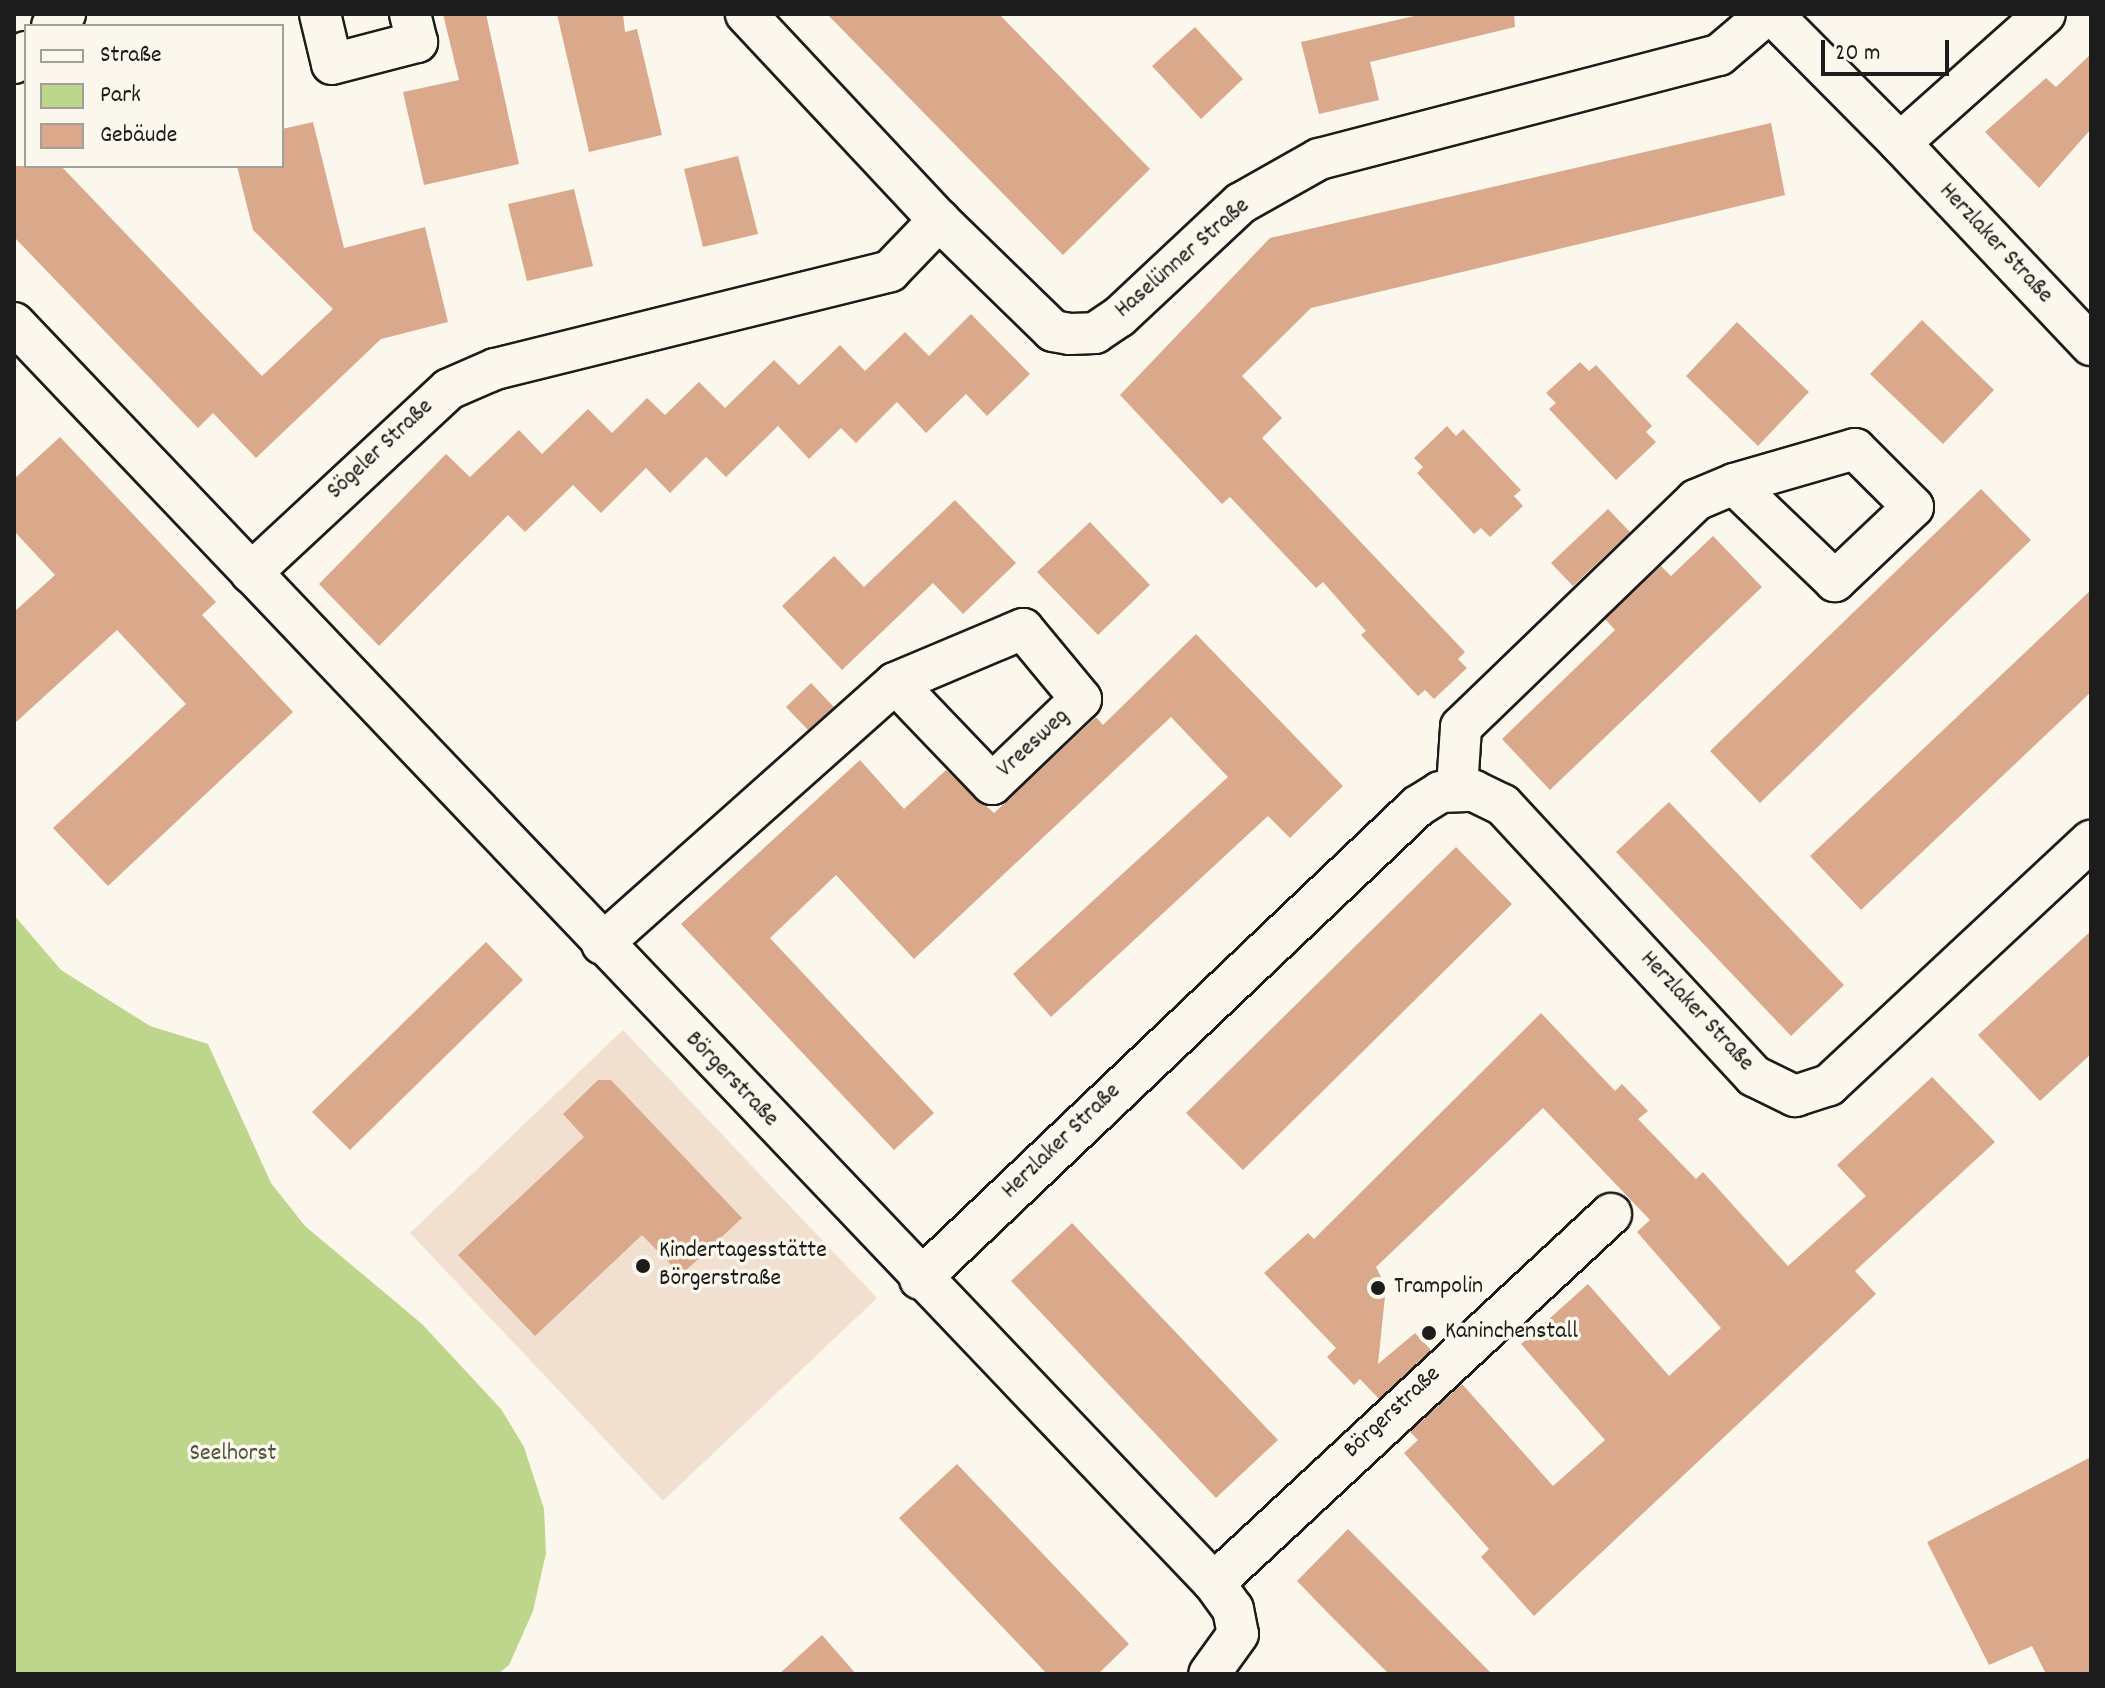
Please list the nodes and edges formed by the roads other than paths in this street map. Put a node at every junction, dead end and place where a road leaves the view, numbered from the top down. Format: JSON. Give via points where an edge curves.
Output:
{"nodes":[{"id":1,"x":320,"y":14,"type":"edge"},
{"id":2,"x":410,"y":14,"type":"edge"},
{"id":3,"x":746,"y":14,"type":"edge"},
{"id":4,"x":1770,"y":14,"type":"edge"},
{"id":5,"x":2045,"y":14,"type":"edge"},
{"id":6,"x":1900,"y":143,"type":"junction"},
{"id":7,"x":939,"y":220,"type":"junction"},
{"id":8,"x":14,"y":323,"type":"edge"},
{"id":9,"x":2091,"y":345,"type":"edge"},
{"id":10,"x":1734,"y":484,"type":"dead end"},
{"id":11,"x":251,"y":573,"type":"junction"},
{"id":12,"x":895,"y":683,"type":"dead end"},
{"id":13,"x":1457,"y":788,"type":"junction"},
{"id":14,"x":2091,"y":841,"type":"edge"},
{"id":15,"x":602,"y":944,"type":"junction"},
{"id":16,"x":1611,"y":1214,"type":"dead end"},
{"id":17,"x":920,"y":1279,"type":"junction"},
{"id":18,"x":1214,"y":1583,"type":"junction"},
{"id":19,"x":1209,"y":1674,"type":"edge"}],
"edges":[{"from":1,"to":2,"type":"street","via":[[332,64],[417,42]]},
{"from":3,"to":7,"type":"street","name":"Haselünner Straße"},
{"from":4,"to":6,"type":"street","name":"Herzlaker Straße"},
{"from":4,"to":7,"type":"street","name":"Haselünner Straße","via":[[1719,55],[1319,159],[1241,203],[1095,333],[1053,331]]},
{"from":5,"to":6,"type":"street"},
{"from":6,"to":9,"type":"street","name":"Herzlaker Straße"},
{"from":7,"to":11,"type":"street","name":"Sögeler Straße","via":[[890,271],[495,369],[449,389]]},
{"from":8,"to":11,"type":"street"},
{"from":10,"to":13,"type":"street","via":[[1696,500],[1461,727]]},
{"from":11,"to":15,"type":"street","name":"Börgerstraße"},
{"from":12,"to":15,"type":"street"},
{"from":13,"to":14,"type":"street","name":"Herzlaker Straße","via":[[1503,805],[1754,1076],[1795,1096],[1829,1085]]},
{"from":13,"to":17,"type":"street","name":"Herzlaker Straße","via":[[1418,806]]},
{"from":15,"to":17,"type":"street","name":"Börgerstraße"},
{"from":16,"to":18,"type":"street","name":"Börgerstraße"},
{"from":17,"to":18,"type":"street","name":"Börgerstraße"},
{"from":18,"to":19,"type":"street","name":"Börgerstraße","via":[[1233,1609],[1238,1634]]}]}
